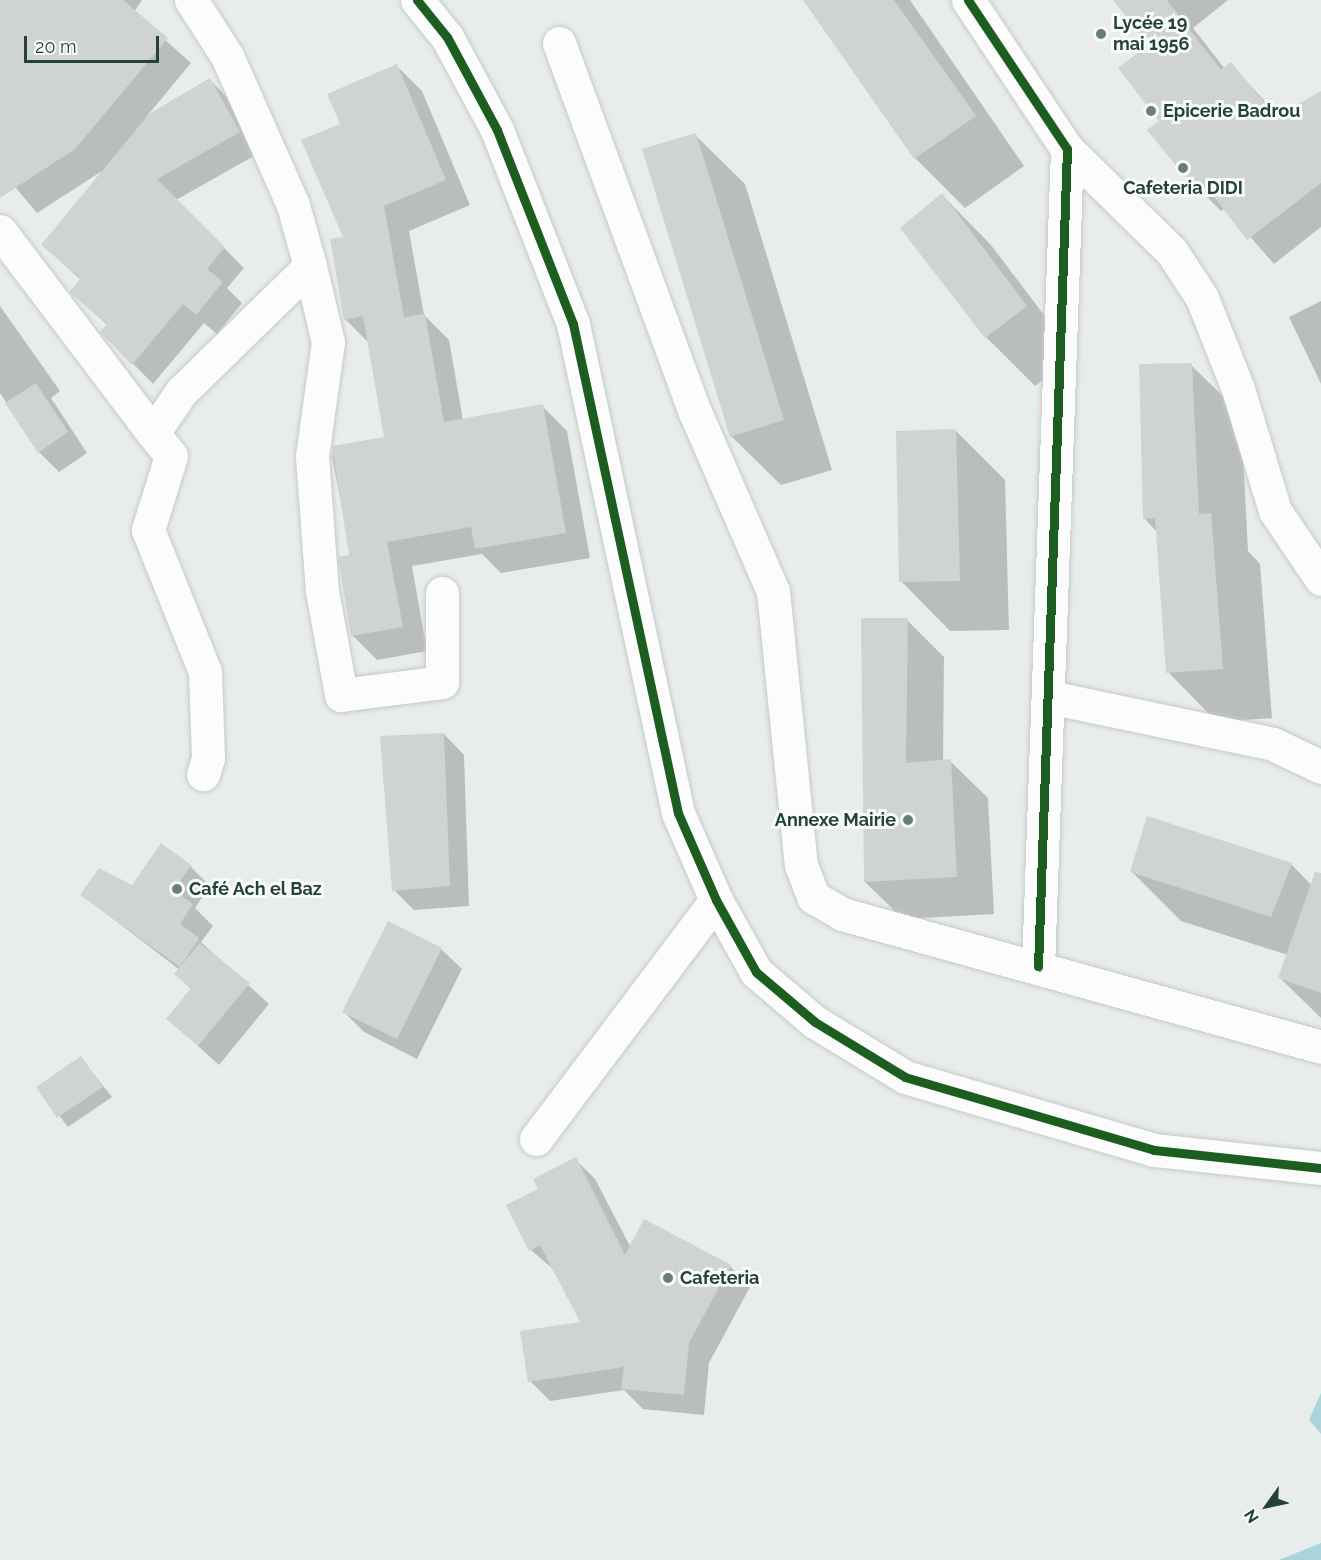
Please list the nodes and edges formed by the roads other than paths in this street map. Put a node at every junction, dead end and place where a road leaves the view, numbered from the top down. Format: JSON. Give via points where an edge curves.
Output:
{"nodes":[{"id":1,"x":191,"y":0,"type":"edge"},
{"id":2,"x":417,"y":0,"type":"edge"},
{"id":3,"x":968,"y":0,"type":"edge"},
{"id":4,"x":560,"y":44,"type":"dead end"},
{"id":5,"x":1067,"y":149,"type":"junction"},
{"id":6,"x":0,"y":231,"type":"edge"},
{"id":7,"x":310,"y":266,"type":"junction"},
{"id":8,"x":153,"y":434,"type":"junction"},
{"id":9,"x":1321,"y":579,"type":"edge"},
{"id":10,"x":442,"y":593,"type":"dead end"},
{"id":11,"x":1049,"y":697,"type":"junction"},
{"id":12,"x":1321,"y":767,"type":"edge"},
{"id":13,"x":203,"y":774,"type":"dead end"},
{"id":14,"x":716,"y":900,"type":"junction"},
{"id":15,"x":1038,"y":966,"type":"junction"},
{"id":16,"x":1321,"y":1047,"type":"edge"},
{"id":17,"x":536,"y":1139,"type":"dead end"},
{"id":18,"x":1321,"y":1168,"type":"edge"}],
"edges":[{"from":1,"to":7,"type":"street","via":[[227,56],[292,205]]},
{"from":2,"to":14,"type":"street","via":[[447,37],[497,130],[573,324],[678,813]]},
{"from":3,"to":5,"type":"street"},
{"from":4,"to":15,"type":"street","via":[[695,412],[773,591],[807,887],[822,904],[843,914]]},
{"from":5,"to":9,"type":"street","via":[[1172,252],[1202,298],[1238,389],[1275,511]]},
{"from":5,"to":11,"type":"street"},
{"from":6,"to":8,"type":"street"},
{"from":7,"to":8,"type":"street","via":[[181,392]]},
{"from":7,"to":10,"type":"street","via":[[328,342],[312,456],[322,591],[341,695],[442,682]]},
{"from":8,"to":13,"type":"street","via":[[171,456],[148,530],[205,672],[208,758]]},
{"from":11,"to":12,"type":"street","via":[[1273,744]]},
{"from":11,"to":15,"type":"street"},
{"from":14,"to":17,"type":"street"},
{"from":14,"to":18,"type":"street","via":[[756,972],[816,1022],[905,1077],[1154,1150]]},
{"from":15,"to":16,"type":"street"}]}
